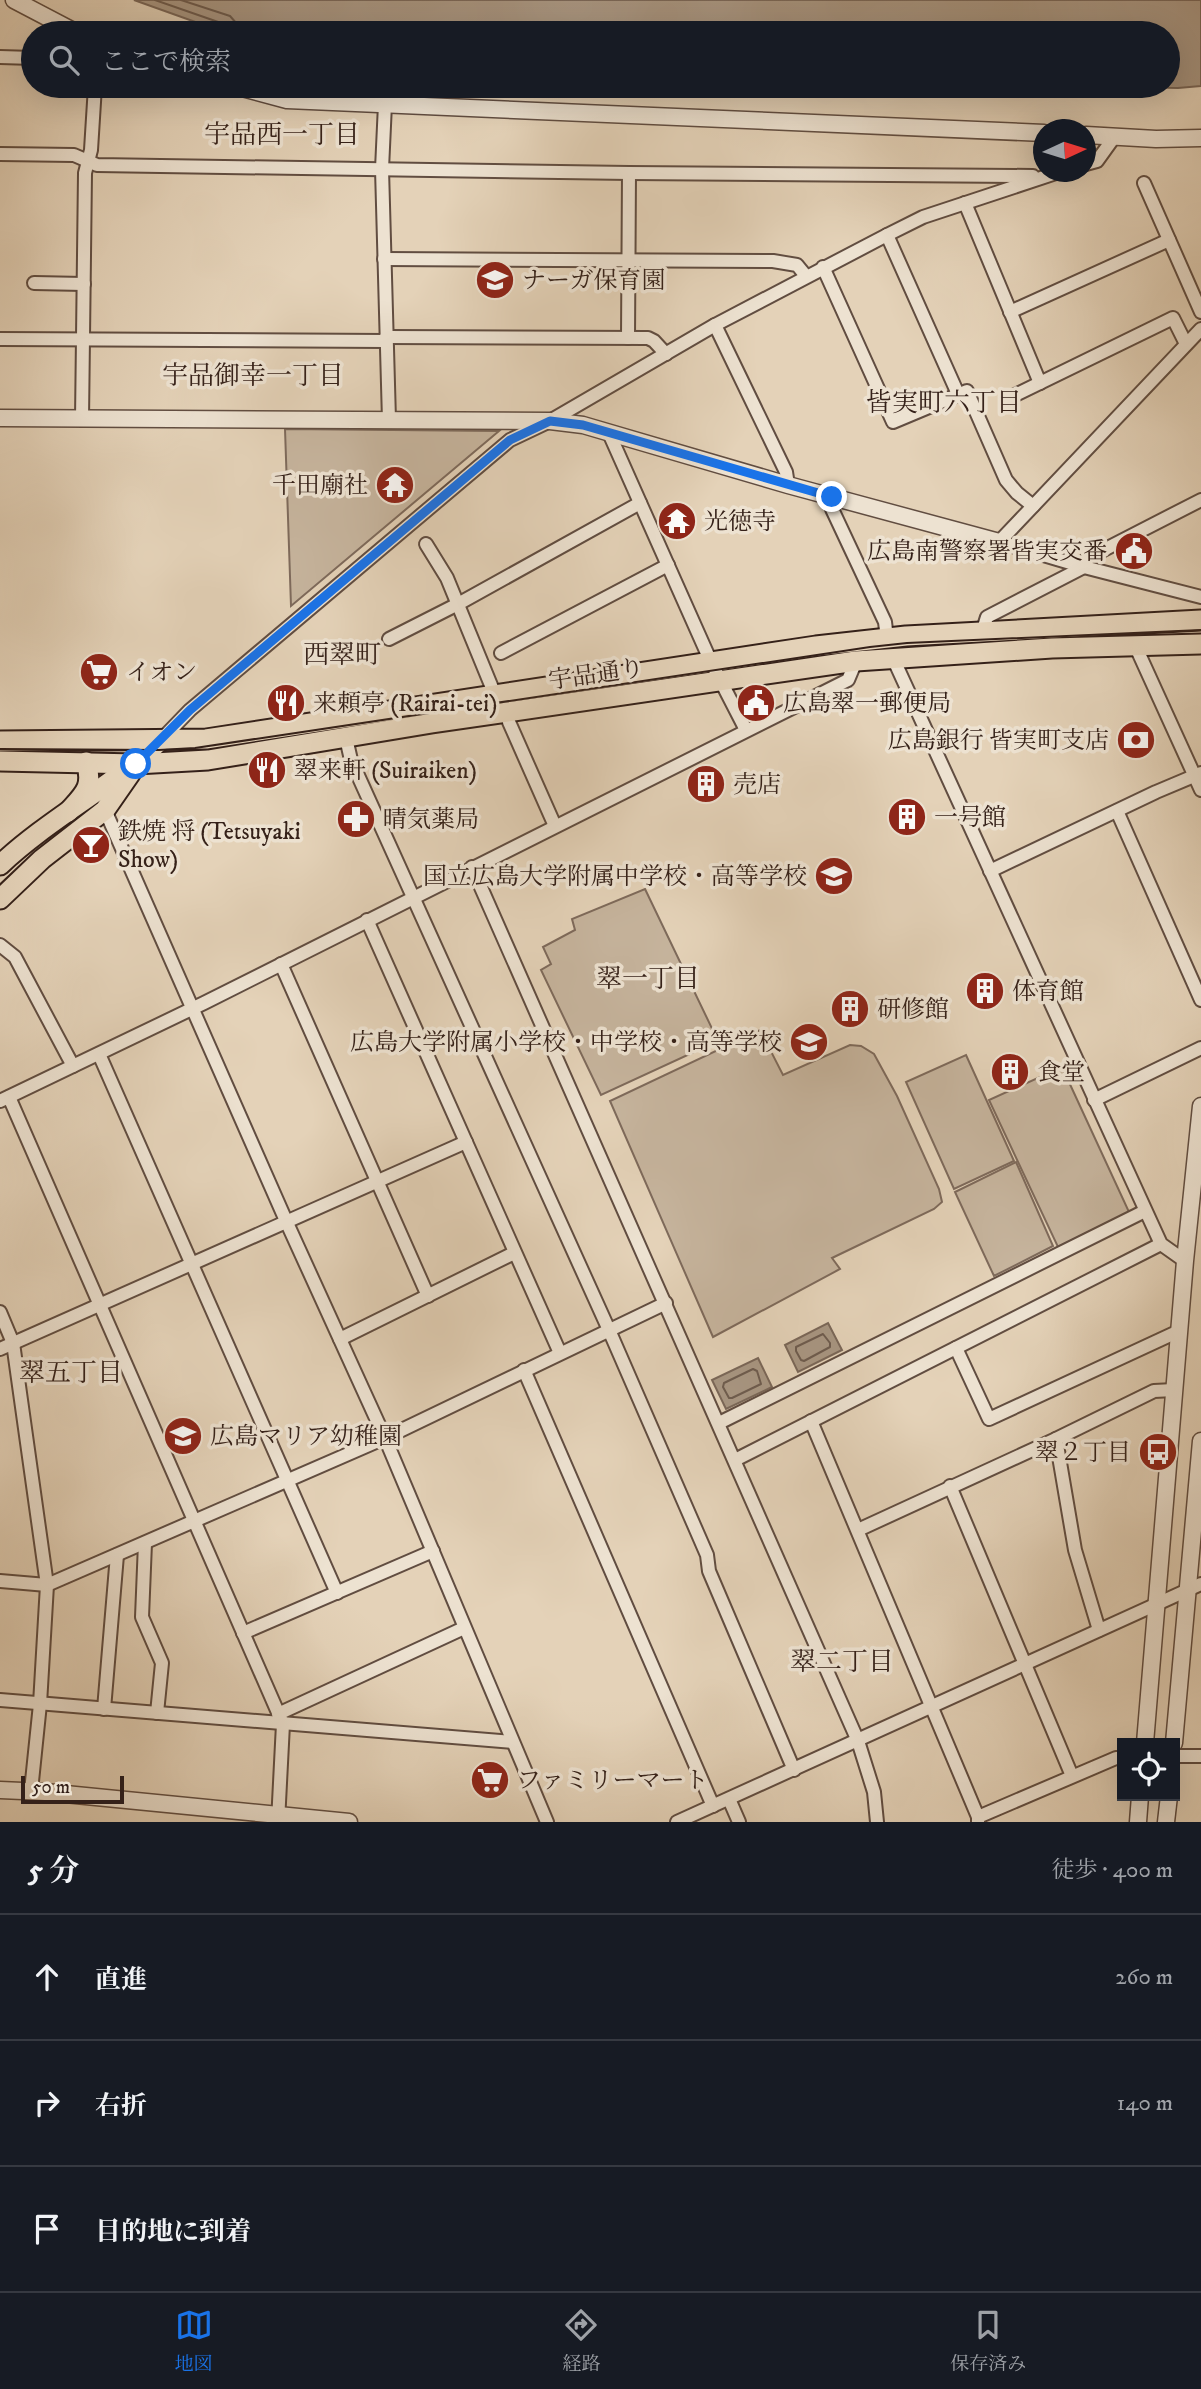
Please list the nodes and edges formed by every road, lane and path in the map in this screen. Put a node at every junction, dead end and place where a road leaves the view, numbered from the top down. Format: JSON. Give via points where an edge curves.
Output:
{"nodes":[{"id":1,"x":14,"y":0,"type":"edge"},
{"id":2,"x":54,"y":21,"type":"edge"},
{"id":3,"x":0,"y":57,"type":"edge"},
{"id":4,"x":21,"y":58,"type":"edge"},
{"id":5,"x":94,"y":98,"type":"edge"},
{"id":6,"x":280,"y":98,"type":"edge"},
{"id":7,"x":385,"y":104,"type":"junction"},
{"id":8,"x":1033,"y":133,"type":"edge"},
{"id":9,"x":1096,"y":135,"type":"edge"},
{"id":10,"x":1115,"y":136,"type":"junction"},
{"id":11,"x":1201,"y":138,"type":"edge"},
{"id":12,"x":0,"y":154,"type":"edge"},
{"id":13,"x":1096,"y":161,"type":"edge"},
{"id":14,"x":88,"y":162,"type":"junction"},
{"id":15,"x":382,"y":169,"type":"junction"},
{"id":16,"x":629,"y":173,"type":"junction"},
{"id":17,"x":1033,"y":176,"type":"edge"},
{"id":18,"x":1033,"y":179,"type":"edge"},
{"id":19,"x":1144,"y":183,"type":"dead end"},
{"id":20,"x":965,"y":203,"type":"junction"},
{"id":21,"x":887,"y":235,"type":"junction"},
{"id":22,"x":1169,"y":240,"type":"junction"},
{"id":23,"x":384,"y":258,"type":"junction"},
{"id":24,"x":628,"y":261,"type":"junction"},
{"id":25,"x":823,"y":267,"type":"junction"},
{"id":26,"x":806,"y":276,"type":"junction"},
{"id":27,"x":34,"y":283,"type":"dead end"},
{"id":28,"x":84,"y":284,"type":"junction"},
{"id":29,"x":1010,"y":312,"type":"junction"},
{"id":30,"x":1201,"y":312,"type":"edge"},
{"id":31,"x":715,"y":325,"type":"junction"},
{"id":32,"x":1201,"y":329,"type":"edge"},
{"id":33,"x":628,"y":338,"type":"junction"},
{"id":34,"x":0,"y":339,"type":"edge"},
{"id":35,"x":386,"y":339,"type":"junction"},
{"id":36,"x":84,"y":340,"type":"junction"},
{"id":37,"x":1186,"y":345,"type":"junction"},
{"id":38,"x":666,"y":354,"type":"junction"},
{"id":39,"x":1040,"y":383,"type":"junction"},
{"id":40,"x":958,"y":394,"type":"junction"},
{"id":41,"x":1011,"y":397,"type":"dead end"},
{"id":42,"x":0,"y":418,"type":"edge"},
{"id":43,"x":82,"y":419,"type":"junction"},
{"id":44,"x":389,"y":420,"type":"junction"},
{"id":45,"x":550,"y":421,"type":"junction"},
{"id":46,"x":609,"y":433,"type":"junction"},
{"id":47,"x":788,"y":485,"type":"junction"},
{"id":48,"x":832,"y":497,"type":"junction"},
{"id":49,"x":1201,"y":500,"type":"edge"},
{"id":50,"x":640,"y":503,"type":"junction"},
{"id":51,"x":1033,"y":506,"type":"junction"},
{"id":52,"x":999,"y":542,"type":"junction"},
{"id":53,"x":426,"y":544,"type":"dead end"},
{"id":54,"x":668,"y":565,"type":"junction"},
{"id":55,"x":1081,"y":566,"type":"junction"},
{"id":56,"x":1201,"y":597,"type":"edge"},
{"id":57,"x":458,"y":604,"type":"junction"},
{"id":58,"x":1201,"y":620,"type":"edge"},
{"id":59,"x":982,"y":633,"type":"junction"},
{"id":60,"x":887,"y":638,"type":"junction"},
{"id":61,"x":389,"y":639,"type":"dead end"},
{"id":62,"x":1201,"y":644,"type":"edge"},
{"id":63,"x":1135,"y":645,"type":"junction"},
{"id":64,"x":501,"y":653,"type":"dead end"},
{"id":65,"x":893,"y":658,"type":"junction"},
{"id":66,"x":856,"y":661,"type":"junction"},
{"id":67,"x":711,"y":662,"type":"junction"},
{"id":68,"x":720,"y":681,"type":"junction"},
{"id":69,"x":495,"y":695,"type":"junction"},
{"id":70,"x":507,"y":712,"type":"junction"},
{"id":71,"x":746,"y":730,"type":"junction"},
{"id":72,"x":346,"y":738,"type":"junction"},
{"id":73,"x":161,"y":740,"type":"junction"},
{"id":74,"x":0,"y":741,"type":"edge"},
{"id":75,"x":0,"y":761,"type":"edge"},
{"id":76,"x":86,"y":762,"type":"junction"},
{"id":77,"x":136,"y":764,"type":"junction"},
{"id":78,"x":1198,"y":774,"type":"edge"},
{"id":79,"x":1201,"y":790,"type":"edge"},
{"id":80,"x":106,"y":810,"type":"junction"},
{"id":81,"x":1117,"y":811,"type":"junction"},
{"id":82,"x":68,"y":812,"type":"junction"},
{"id":83,"x":555,"y":826,"type":"junction"},
{"id":84,"x":0,"y":864,"type":"edge"},
{"id":85,"x":472,"y":867,"type":"junction"},
{"id":86,"x":990,"y":871,"type":"junction"},
{"id":87,"x":414,"y":897,"type":"junction"},
{"id":88,"x":0,"y":898,"type":"edge"},
{"id":89,"x":367,"y":920,"type":"junction"},
{"id":90,"x":0,"y":945,"type":"edge"},
{"id":91,"x":281,"y":964,"type":"junction"},
{"id":92,"x":1201,"y":1000,"type":"edge"},
{"id":93,"x":194,"y":1008,"type":"junction"},
{"id":94,"x":1201,"y":1048,"type":"edge"},
{"id":95,"x":99,"y":1054,"type":"junction"},
{"id":96,"x":73,"y":1066,"type":"junction"},
{"id":97,"x":5,"y":1099,"type":"edge"},
{"id":98,"x":1094,"y":1100,"type":"junction"},
{"id":99,"x":1201,"y":1106,"type":"edge"},
{"id":100,"x":466,"y":1142,"type":"junction"},
{"id":101,"x":378,"y":1182,"type":"junction"},
{"id":102,"x":1145,"y":1211,"type":"junction"},
{"id":103,"x":287,"y":1223,"type":"junction"},
{"id":104,"x":1161,"y":1244,"type":"junction"},
{"id":105,"x":514,"y":1253,"type":"junction"},
{"id":106,"x":1185,"y":1261,"type":"junction"},
{"id":107,"x":193,"y":1264,"type":"junction"},
{"id":108,"x":428,"y":1296,"type":"junction"},
{"id":109,"x":666,"y":1303,"type":"junction"},
{"id":110,"x":101,"y":1306,"type":"junction"},
{"id":111,"x":0,"y":1312,"type":"edge"},
{"id":112,"x":609,"y":1330,"type":"junction"},
{"id":113,"x":1180,"y":1331,"type":"junction"},
{"id":114,"x":340,"y":1339,"type":"junction"},
{"id":115,"x":13,"y":1343,"type":"junction"},
{"id":116,"x":957,"y":1348,"type":"junction"},
{"id":117,"x":0,"y":1349,"type":"edge"},
{"id":118,"x":560,"y":1353,"type":"junction"},
{"id":119,"x":524,"y":1370,"type":"junction"},
{"id":120,"x":1174,"y":1390,"type":"junction"},
{"id":121,"x":811,"y":1421,"type":"junction"},
{"id":122,"x":719,"y":1423,"type":"junction"},
{"id":123,"x":385,"y":1437,"type":"junction"},
{"id":124,"x":1056,"y":1439,"type":"junction"},
{"id":125,"x":1201,"y":1441,"type":"edge"},
{"id":126,"x":735,"y":1460,"type":"junction"},
{"id":127,"x":287,"y":1480,"type":"junction"},
{"id":128,"x":950,"y":1486,"type":"junction"},
{"id":129,"x":194,"y":1522,"type":"junction"},
{"id":130,"x":858,"y":1530,"type":"junction"},
{"id":131,"x":145,"y":1543,"type":"junction"},
{"id":132,"x":432,"y":1551,"type":"junction"},
{"id":133,"x":117,"y":1555,"type":"junction"},
{"id":134,"x":0,"y":1581,"type":"edge"},
{"id":135,"x":47,"y":1585,"type":"junction"},
{"id":136,"x":1194,"y":1587,"type":"edge"},
{"id":137,"x":337,"y":1593,"type":"junction"},
{"id":138,"x":1157,"y":1603,"type":"junction"},
{"id":139,"x":464,"y":1628,"type":"junction"},
{"id":140,"x":1100,"y":1630,"type":"junction"},
{"id":141,"x":243,"y":1633,"type":"junction"},
{"id":142,"x":1026,"y":1664,"type":"junction"},
{"id":143,"x":0,"y":1700,"type":"edge"},
{"id":144,"x":40,"y":1703,"type":"junction"},
{"id":145,"x":931,"y":1708,"type":"junction"},
{"id":146,"x":104,"y":1709,"type":"junction"},
{"id":147,"x":157,"y":1713,"type":"junction"},
{"id":148,"x":281,"y":1719,"type":"junction"},
{"id":149,"x":1145,"y":1738,"type":"edge"},
{"id":150,"x":1175,"y":1738,"type":"edge"},
{"id":151,"x":858,"y":1741,"type":"junction"},
{"id":152,"x":512,"y":1742,"type":"junction"},
{"id":153,"x":1180,"y":1756,"type":"edge"},
{"id":154,"x":1201,"y":1756,"type":"edge"},
{"id":155,"x":1117,"y":1758,"type":"edge"},
{"id":156,"x":794,"y":1770,"type":"junction"},
{"id":157,"x":1072,"y":1776,"type":"junction"},
{"id":158,"x":0,"y":1790,"type":"edge"},
{"id":159,"x":30,"y":1791,"type":"junction"},
{"id":160,"x":729,"y":1799,"type":"junction"},
{"id":161,"x":1140,"y":1801,"type":"edge"},
{"id":162,"x":1168,"y":1801,"type":"edge"},
{"id":163,"x":713,"y":1806,"type":"junction"},
{"id":164,"x":278,"y":1819,"type":"edge"},
{"id":165,"x":978,"y":1819,"type":"edge"},
{"id":166,"x":349,"y":1822,"type":"edge"},
{"id":167,"x":547,"y":1822,"type":"edge"},
{"id":168,"x":677,"y":1822,"type":"edge"},
{"id":169,"x":739,"y":1822,"type":"edge"},
{"id":170,"x":877,"y":1822,"type":"edge"},
{"id":171,"x":1138,"y":1822,"type":"edge"},
{"id":172,"x":1166,"y":1822,"type":"edge"}],
"edges":[{"from":1,"to":2,"type":"street"},
{"from":3,"to":4,"type":"street"},
{"from":5,"to":14,"type":"street"},
{"from":6,"to":7,"type":"street"},
{"from":7,"to":8,"type":"street"},
{"from":7,"to":15,"type":"street"},
{"from":9,"to":10,"type":"street"},
{"from":10,"to":11,"type":"street"},
{"from":10,"to":13,"type":"street"},
{"from":12,"to":14,"type":"street","via":[[74,155]]},
{"from":14,"to":15,"type":"street"},
{"from":14,"to":28,"type":"street"},
{"from":15,"to":16,"type":"street"},
{"from":15,"to":23,"type":"street"},
{"from":16,"to":17,"type":"street"},
{"from":16,"to":24,"type":"street"},
{"from":18,"to":20,"type":"street"},
{"from":19,"to":22,"type":"street"},
{"from":20,"to":21,"type":"street"},
{"from":20,"to":29,"type":"street"},
{"from":21,"to":25,"type":"street"},
{"from":21,"to":40,"type":"street"},
{"from":22,"to":29,"type":"street"},
{"from":22,"to":30,"type":"street"},
{"from":23,"to":24,"type":"street"},
{"from":23,"to":35,"type":"street"},
{"from":24,"to":26,"type":"street","via":[[773,261],[797,265]]},
{"from":24,"to":33,"type":"street"},
{"from":25,"to":26,"type":"street"},
{"from":25,"to":40,"type":"street","via":[[893,422]]},
{"from":26,"to":31,"type":"street"},
{"from":27,"to":28,"type":"street"},
{"from":28,"to":36,"type":"street"},
{"from":29,"to":39,"type":"street"},
{"from":31,"to":38,"type":"street"},
{"from":31,"to":47,"type":"street","via":[[786,472]]},
{"from":32,"to":37,"type":"street"},
{"from":33,"to":35,"type":"street"},
{"from":33,"to":38,"type":"street","via":[[648,338]]},
{"from":34,"to":36,"type":"street"},
{"from":35,"to":36,"type":"street"},
{"from":35,"to":44,"type":"street"},
{"from":36,"to":43,"type":"street"},
{"from":37,"to":39,"type":"street","via":[[1173,318]]},
{"from":37,"to":51,"type":"street"},
{"from":38,"to":45,"type":"street"},
{"from":39,"to":41,"type":"street"},
{"from":40,"to":51,"type":"street","via":[[967,391],[1006,480]]},
{"from":42,"to":43,"type":"street"},
{"from":43,"to":44,"type":"street"},
{"from":44,"to":45,"type":"street"},
{"from":45,"to":46,"type":"street"},
{"from":45,"to":73,"type":"street","via":[[510,440],[190,710]]},
{"from":46,"to":47,"type":"street"},
{"from":46,"to":50,"type":"street"},
{"from":47,"to":48,"type":"street"},
{"from":48,"to":52,"type":"street"},
{"from":48,"to":60,"type":"street","via":[[832,509],[885,622]]},
{"from":49,"to":55,"type":"street","via":[[1088,558]]},
{"from":50,"to":54,"type":"street"},
{"from":50,"to":57,"type":"street"},
{"from":51,"to":52,"type":"street"},
{"from":52,"to":55,"type":"street"},
{"from":53,"to":57,"type":"street"},
{"from":54,"to":64,"type":"street"},
{"from":54,"to":67,"type":"street"},
{"from":55,"to":56,"type":"street"},
{"from":55,"to":59,"type":"street","via":[[987,617]]},
{"from":57,"to":61,"type":"street"},
{"from":57,"to":69,"type":"street"},
{"from":58,"to":59,"type":"main road","name":"宇品通り"},
{"from":59,"to":60,"type":"main road","name":"宇品通り"},
{"from":60,"to":67,"type":"main road","name":"宇品通り"},
{"from":62,"to":63,"type":"main road","name":"宇品通り"},
{"from":63,"to":65,"type":"main road","name":"宇品通り"},
{"from":63,"to":78,"type":"street"},
{"from":65,"to":66,"type":"main road","name":"宇品通り"},
{"from":65,"to":86,"type":"street"},
{"from":66,"to":68,"type":"main road","name":"宇品通り"},
{"from":66,"to":71,"type":"street","via":[[848,680]]},
{"from":67,"to":68,"type":"street"},
{"from":67,"to":69,"type":"main road","name":"宇品通り"},
{"from":68,"to":70,"type":"main road","name":"宇品通り"},
{"from":68,"to":71,"type":"street"},
{"from":69,"to":73,"type":"main road","name":"宇品通り","via":[[206,739]]},
{"from":70,"to":72,"type":"main road","name":"宇品通り"},
{"from":70,"to":83,"type":"street"},
{"from":71,"to":83,"type":"street"},
{"from":72,"to":77,"type":"main road","name":"宇品通り","via":[[208,760]]},
{"from":72,"to":87,"type":"street","via":[[351,760]]},
{"from":73,"to":74,"type":"main road","name":"宇品通り"},
{"from":73,"to":77,"type":"main road"},
{"from":75,"to":76,"type":"main road","name":"宇品通り"},
{"from":76,"to":77,"type":"main road","name":"宇品通り"},
{"from":76,"to":82,"type":"main road","via":[[88,787]]},
{"from":77,"to":80,"type":"main road"},
{"from":77,"to":82,"type":"main road"},
{"from":78,"to":79,"type":"street"},
{"from":78,"to":81,"type":"street"},
{"from":80,"to":88,"type":"main road"},
{"from":80,"to":93,"type":"street"},
{"from":81,"to":86,"type":"street"},
{"from":81,"to":92,"type":"street"},
{"from":82,"to":84,"type":"main road"},
{"from":83,"to":85,"type":"street"},
{"from":85,"to":87,"type":"street"},
{"from":85,"to":109,"type":"street"},
{"from":86,"to":98,"type":"street"},
{"from":87,"to":89,"type":"street"},
{"from":87,"to":112,"type":"street"},
{"from":89,"to":91,"type":"street"},
{"from":89,"to":100,"type":"street"},
{"from":90,"to":96,"type":"street","via":[[15,957]]},
{"from":91,"to":93,"type":"street"},
{"from":91,"to":101,"type":"street"},
{"from":93,"to":95,"type":"street"},
{"from":93,"to":103,"type":"street"},
{"from":94,"to":98,"type":"street"},
{"from":95,"to":96,"type":"street"},
{"from":95,"to":107,"type":"street"},
{"from":96,"to":97,"type":"street"},
{"from":97,"to":110,"type":"street"},
{"from":98,"to":102,"type":"street"},
{"from":99,"to":106,"type":"street"},
{"from":100,"to":101,"type":"street"},
{"from":100,"to":105,"type":"street"},
{"from":101,"to":103,"type":"street"},
{"from":101,"to":108,"type":"street"},
{"from":102,"to":104,"type":"street"},
{"from":102,"to":122,"type":"street"},
{"from":103,"to":107,"type":"street"},
{"from":103,"to":114,"type":"street"},
{"from":104,"to":106,"type":"street"},
{"from":104,"to":116,"type":"street"},
{"from":105,"to":108,"type":"street"},
{"from":105,"to":118,"type":"street"},
{"from":106,"to":113,"type":"street"},
{"from":107,"to":110,"type":"street"},
{"from":107,"to":127,"type":"street"},
{"from":108,"to":114,"type":"street"},
{"from":109,"to":112,"type":"street"},
{"from":109,"to":122,"type":"street"},
{"from":110,"to":115,"type":"street"},
{"from":110,"to":129,"type":"street"},
{"from":111,"to":115,"type":"street"},
{"from":112,"to":118,"type":"street"},
{"from":112,"to":156,"type":"street"},
{"from":113,"to":116,"type":"street","via":[[989,1419]]},
{"from":113,"to":120,"type":"street"},
{"from":114,"to":123,"type":"street"},
{"from":115,"to":117,"type":"street"},
{"from":115,"to":135,"type":"street"},
{"from":116,"to":121,"type":"street"},
{"from":118,"to":119,"type":"street"},
{"from":119,"to":123,"type":"street"},
{"from":119,"to":163,"type":"street"},
{"from":120,"to":124,"type":"street","via":[[1154,1391]]},
{"from":120,"to":138,"type":"street"},
{"from":121,"to":126,"type":"street"},
{"from":121,"to":130,"type":"street"},
{"from":122,"to":126,"type":"street"},
{"from":123,"to":127,"type":"street"},
{"from":123,"to":132,"type":"street"},
{"from":124,"to":128,"type":"street"},
{"from":124,"to":140,"type":"street","via":[[1075,1550]]},
{"from":125,"to":136,"type":"street"},
{"from":126,"to":151,"type":"street"},
{"from":127,"to":129,"type":"street"},
{"from":127,"to":137,"type":"street"},
{"from":128,"to":130,"type":"street"},
{"from":128,"to":142,"type":"street"},
{"from":129,"to":131,"type":"street"},
{"from":129,"to":141,"type":"street"},
{"from":130,"to":145,"type":"street"},
{"from":131,"to":133,"type":"street"},
{"from":131,"to":147,"type":"street","via":[[142,1617],[162,1663]]},
{"from":132,"to":137,"type":"street"},
{"from":132,"to":139,"type":"street"},
{"from":133,"to":135,"type":"street"},
{"from":133,"to":146,"type":"street"},
{"from":134,"to":135,"type":"street"},
{"from":135,"to":144,"type":"street"},
{"from":136,"to":138,"type":"street"},
{"from":136,"to":150,"type":"street"},
{"from":137,"to":141,"type":"street"},
{"from":138,"to":140,"type":"street"},
{"from":138,"to":149,"type":"street"},
{"from":139,"to":148,"type":"street"},
{"from":139,"to":152,"type":"street"},
{"from":140,"to":142,"type":"street"},
{"from":141,"to":148,"type":"street"},
{"from":142,"to":145,"type":"street"},
{"from":142,"to":157,"type":"street"},
{"from":143,"to":144,"type":"street"},
{"from":144,"to":146,"type":"street"},
{"from":144,"to":159,"type":"street"},
{"from":145,"to":151,"type":"street"},
{"from":145,"to":165,"type":"street"},
{"from":146,"to":147,"type":"street"},
{"from":147,"to":148,"type":"street"},
{"from":148,"to":152,"type":"street"},
{"from":148,"to":164,"type":"street"},
{"from":151,"to":156,"type":"street"},
{"from":151,"to":170,"type":"street","via":[[874,1792]]},
{"from":152,"to":167,"type":"street"},
{"from":153,"to":154,"type":"street"},
{"from":155,"to":157,"type":"street"},
{"from":156,"to":160,"type":"street"},
{"from":157,"to":165,"type":"street"},
{"from":158,"to":159,"type":"street"},
{"from":159,"to":164,"type":"street"},
{"from":160,"to":163,"type":"street"},
{"from":160,"to":169,"type":"street"},
{"from":161,"to":171,"type":"street"},
{"from":162,"to":172,"type":"street"},
{"from":163,"to":168,"type":"street"},
{"from":164,"to":166,"type":"street"}]}
